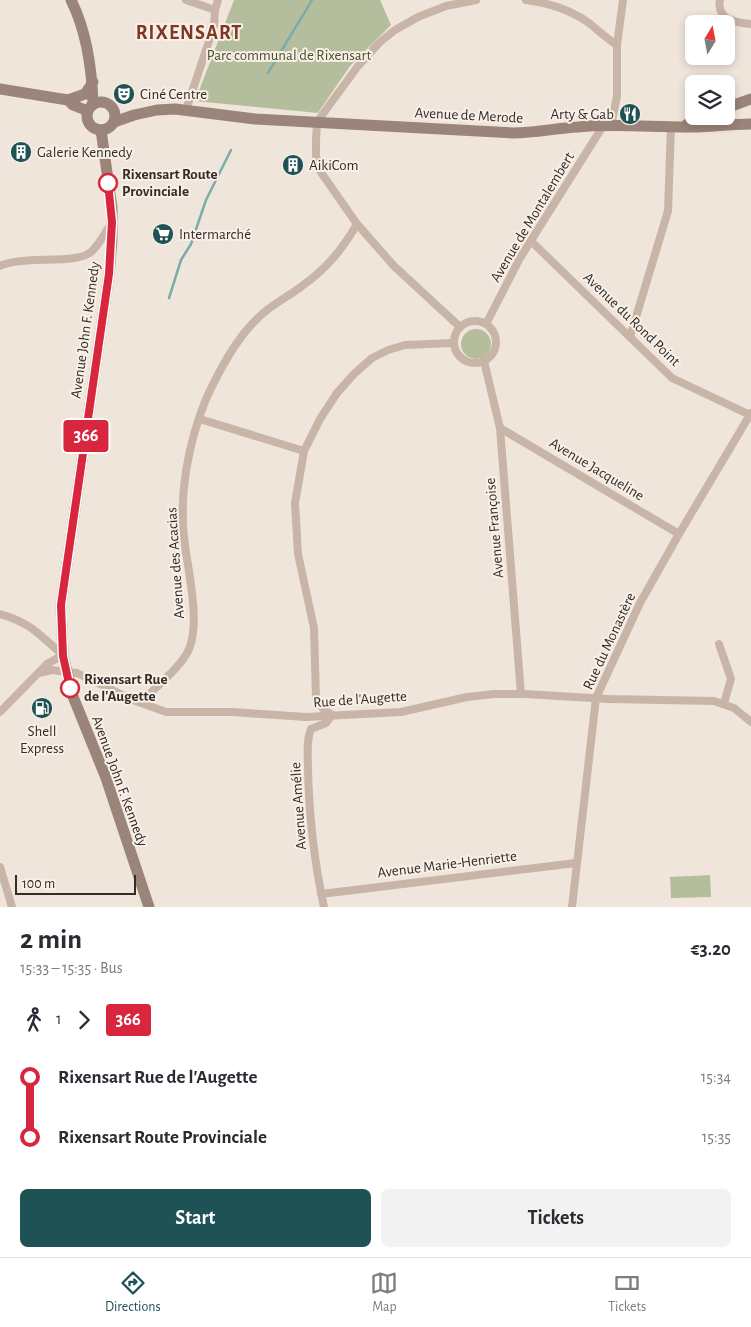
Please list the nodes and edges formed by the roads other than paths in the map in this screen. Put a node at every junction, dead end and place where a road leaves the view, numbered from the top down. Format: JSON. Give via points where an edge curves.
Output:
{"nodes":[{"id":1,"x":71,"y":0,"type":"edge"},
{"id":2,"x":186,"y":0,"type":"edge"},
{"id":3,"x":218,"y":0,"type":"edge"},
{"id":4,"x":476,"y":0,"type":"edge"},
{"id":5,"x":526,"y":0,"type":"edge"},
{"id":6,"x":624,"y":0,"type":"edge"},
{"id":7,"x":720,"y":0,"type":"edge"},
{"id":8,"x":214,"y":10,"type":"junction"},
{"id":9,"x":751,"y":24,"type":"edge"},
{"id":10,"x":617,"y":45,"type":"junction"},
{"id":11,"x":93,"y":82,"type":"junction"},
{"id":12,"x":0,"y":89,"type":"edge"},
{"id":13,"x":751,"y":99,"type":"edge"},
{"id":14,"x":68,"y":100,"type":"junction"},
{"id":15,"x":735,"y":105,"type":"edge"},
{"id":16,"x":90,"y":108,"type":"junction"},
{"id":17,"x":186,"y":110,"type":"junction"},
{"id":18,"x":735,"y":120,"type":"edge"},
{"id":19,"x":114,"y":122,"type":"junction"},
{"id":20,"x":317,"y":122,"type":"junction"},
{"id":21,"x":685,"y":123,"type":"edge"},
{"id":22,"x":751,"y":124,"type":"edge"},
{"id":23,"x":704,"y":125,"type":"edge"},
{"id":24,"x":607,"y":126,"type":"junction"},
{"id":25,"x":677,"y":126,"type":"junction"},
{"id":26,"x":101,"y":130,"type":"junction"},
{"id":27,"x":112,"y":222,"type":"junction"},
{"id":28,"x":357,"y":224,"type":"junction"},
{"id":29,"x":531,"y":241,"type":"junction"},
{"id":30,"x":0,"y":266,"type":"edge"},
{"id":31,"x":486,"y":324,"type":"junction"},
{"id":32,"x":460,"y":327,"type":"junction"},
{"id":33,"x":630,"y":337,"type":"junction"},
{"id":34,"x":453,"y":343,"type":"junction"},
{"id":35,"x":484,"y":361,"type":"junction"},
{"id":36,"x":750,"y":414,"type":"edge"},
{"id":37,"x":200,"y":419,"type":"junction"},
{"id":38,"x":500,"y":428,"type":"junction"},
{"id":39,"x":304,"y":451,"type":"junction"},
{"id":40,"x":679,"y":534,"type":"junction"},
{"id":41,"x":0,"y":614,"type":"edge"},
{"id":42,"x":720,"y":644,"type":"dead end"},
{"id":43,"x":63,"y":656,"type":"junction"},
{"id":44,"x":66,"y":672,"type":"junction"},
{"id":45,"x":39,"y":673,"type":"junction"},
{"id":46,"x":521,"y":694,"type":"junction"},
{"id":47,"x":596,"y":698,"type":"junction"},
{"id":48,"x":141,"y":702,"type":"junction"},
{"id":49,"x":724,"y":704,"type":"junction"},
{"id":50,"x":0,"y":712,"type":"edge"},
{"id":51,"x":332,"y":715,"type":"junction"},
{"id":52,"x":751,"y":722,"type":"edge"},
{"id":53,"x":576,"y":863,"type":"junction"},
{"id":54,"x":0,"y":867,"type":"edge"},
{"id":55,"x":321,"y":894,"type":"junction"},
{"id":56,"x":12,"y":907,"type":"edge"},
{"id":57,"x":149,"y":907,"type":"edge"},
{"id":58,"x":324,"y":907,"type":"edge"},
{"id":59,"x":572,"y":907,"type":"edge"}],
"edges":[{"from":1,"to":11,"type":"main road","via":[[84,32]]},
{"from":2,"to":8,"type":"street"},
{"from":3,"to":8,"type":"street"},
{"from":4,"to":20,"type":"street","via":[[446,6],[395,30],[358,66]]},
{"from":5,"to":10,"type":"street","via":[[556,6],[574,14]]},
{"from":6,"to":10,"type":"street"},
{"from":7,"to":9,"type":"street","via":[[724,16]]},
{"from":8,"to":17,"type":"street","via":[[214,26]]},
{"from":10,"to":24,"type":"street","via":[[617,96]]},
{"from":11,"to":14,"type":"main road","via":[[85,94]]},
{"from":11,"to":16,"type":"main road"},
{"from":12,"to":14,"type":"main road"},
{"from":13,"to":15,"type":"main road"},
{"from":14,"to":16,"type":"main road","via":[[73,105]]},
{"from":16,"to":19,"type":"main road","via":[[98,102],[105,103],[114,110]]},
{"from":16,"to":26,"type":"main road","via":[[87,117],[91,126]]},
{"from":17,"to":19,"type":"main road","name":"Avenue de Merode","via":[[157,110]]},
{"from":17,"to":20,"type":"main road","name":"Avenue de Merode","via":[[255,119]]},
{"from":18,"to":22,"type":"main road","name":"Avenue de Merode"},
{"from":19,"to":26,"type":"main road"},
{"from":20,"to":24,"type":"main road","name":"Avenue de Merode","via":[[513,133]]},
{"from":20,"to":28,"type":"street","via":[[316,156],[320,171]]},
{"from":21,"to":25,"type":"main road"},
{"from":23,"to":25,"type":"main road","name":"Avenue de Merode"},
{"from":24,"to":25,"type":"main road","name":"Avenue de Merode"},
{"from":24,"to":29,"type":"street","name":"Avenue de Montalembert"},
{"from":25,"to":33,"type":"street","via":[[668,211]]},
{"from":26,"to":27,"type":"main road","name":"Avenue John F. Kennedy"},
{"from":27,"to":30,"type":"street","via":[[86,256],[18,261]]},
{"from":27,"to":43,"type":"main road","name":"Avenue John F. Kennedy","via":[[109,274],[61,605]]},
{"from":28,"to":32,"type":"street","via":[[394,266]]},
{"from":28,"to":37,"type":"street","name":"Avenue des Acacias","via":[[330,263],[301,288],[267,310],[240,340],[206,400]]},
{"from":29,"to":31,"type":"street","name":"Avenue de Montalembert"},
{"from":29,"to":33,"type":"street","name":"Avenue du Rond Point"},
{"from":31,"to":32,"type":"street","via":[[471,322]]},
{"from":31,"to":35,"type":"street","via":[[496,338],[492,354]]},
{"from":32,"to":34,"type":"street"},
{"from":33,"to":36,"type":"street","name":"Avenue du Rond Point","via":[[672,378]]},
{"from":34,"to":35,"type":"street","via":[[464,360]]},
{"from":34,"to":39,"type":"street","via":[[405,345],[372,358],[337,393]]},
{"from":35,"to":38,"type":"street","name":"Avenue Françoise"},
{"from":36,"to":40,"type":"street","name":"Rue du Monastère"},
{"from":37,"to":39,"type":"street"},
{"from":37,"to":48,"type":"street","name":"Avenue des Acacias","via":[[191,448],[183,512],[193,637],[180,662]]},
{"from":38,"to":40,"type":"street","name":"Avenue Jacqueline"},
{"from":38,"to":46,"type":"street","name":"Avenue Françoise"},
{"from":39,"to":51,"type":"street","via":[[295,503],[296,534],[314,628],[316,699]]},
{"from":40,"to":47,"type":"street","name":"Rue du Monastère","via":[[640,603]]},
{"from":41,"to":43,"type":"street","via":[[34,628]]},
{"from":42,"to":49,"type":"street","via":[[730,679]]},
{"from":43,"to":44,"type":"main road","name":"Avenue John F. Kennedy"},
{"from":43,"to":45,"type":"street"},
{"from":44,"to":45,"type":"street","name":"Rue de l'Augette","via":[[52,670]]},
{"from":44,"to":48,"type":"street","name":"Rue de l'Augette","via":[[77,673]]},
{"from":44,"to":57,"type":"main road","name":"Avenue John F. Kennedy"},
{"from":45,"to":50,"type":"street"},
{"from":46,"to":47,"type":"street","name":"Rue de l'Augette"},
{"from":46,"to":51,"type":"street","name":"Rue de l'Augette","via":[[467,697],[401,712]]},
{"from":47,"to":49,"type":"street","name":"Rue de l'Augette","via":[[708,700]]},
{"from":47,"to":53,"type":"street","name":"Rue du Monastère"},
{"from":48,"to":51,"type":"street","name":"Rue de l'Augette","via":[[166,712]]},
{"from":49,"to":52,"type":"street","name":"Rue de l'Augette"},
{"from":51,"to":55,"type":"street","name":"Avenue Amélie","via":[[326,723],[311,729],[309,734],[308,781]]},
{"from":53,"to":55,"type":"street","name":"Avenue Marie-Henriette"},
{"from":53,"to":59,"type":"street","name":"Rue du Monastère"},
{"from":54,"to":56,"type":"street"},
{"from":55,"to":58,"type":"street","name":"Avenue Amélie"}]}
